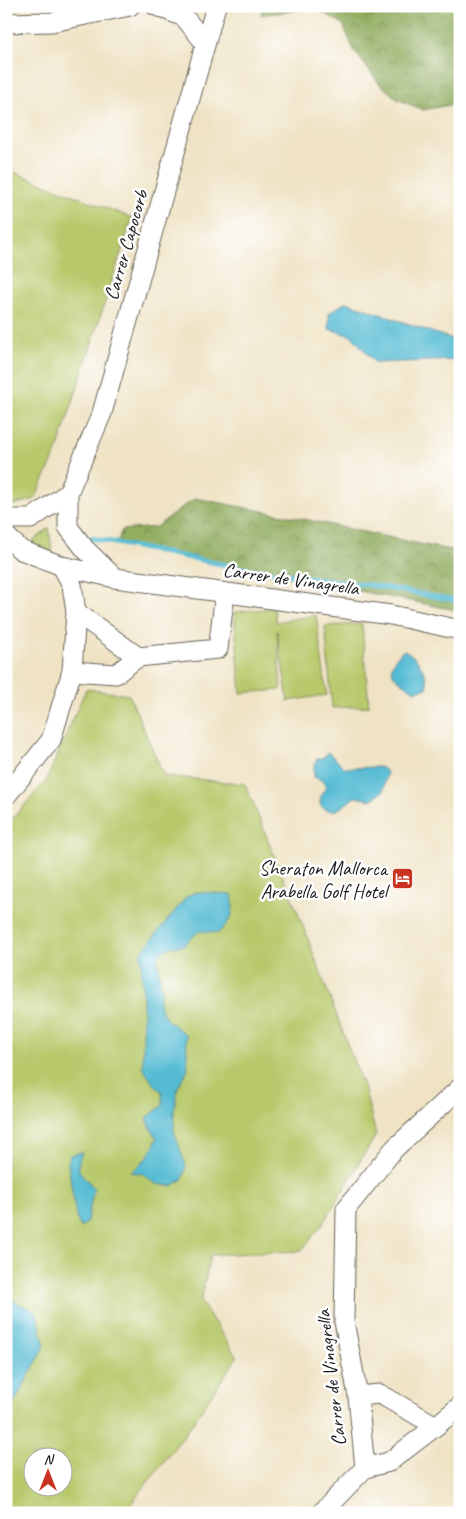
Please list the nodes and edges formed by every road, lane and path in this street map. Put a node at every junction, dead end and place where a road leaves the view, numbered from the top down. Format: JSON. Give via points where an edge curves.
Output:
{"nodes":[{"id":1,"x":130,"y":6,"type":"edge"},
{"id":2,"x":156,"y":6,"type":"edge"},
{"id":3,"x":216,"y":6,"type":"edge"},
{"id":4,"x":6,"y":23,"type":"edge"},
{"id":5,"x":205,"y":43,"type":"junction"},
{"id":6,"x":68,"y":493,"type":"junction"},
{"id":7,"x":6,"y":519,"type":"edge"},
{"id":8,"x":6,"y":536,"type":"edge"},
{"id":9,"x":62,"y":566,"type":"junction"},
{"id":10,"x":115,"y":578,"type":"junction"},
{"id":11,"x":225,"y":593,"type":"junction"},
{"id":12,"x":76,"y":612,"type":"junction"},
{"id":13,"x":460,"y":630,"type":"edge"},
{"id":14,"x":138,"y":657,"type":"junction"},
{"id":15,"x":72,"y":671,"type":"junction"},
{"id":16,"x":6,"y":796,"type":"edge"},
{"id":17,"x":460,"y":1088,"type":"edge"},
{"id":18,"x":358,"y":1396,"type":"junction"},
{"id":19,"x":460,"y":1406,"type":"edge"},
{"id":20,"x":436,"y":1426,"type":"junction"},
{"id":21,"x":365,"y":1468,"type":"junction"},
{"id":22,"x":321,"y":1513,"type":"edge"}],
"edges":[{"from":1,"to":4,"type":"street","via":[[52,22]]},
{"from":2,"to":5,"type":"street","via":[[184,17]]},
{"from":3,"to":5,"type":"street","name":"Carrer Capocorb"},
{"from":5,"to":6,"type":"street","name":"Carrer Capocorb","via":[[102,413]]},
{"from":6,"to":7,"type":"street","via":[[31,519]]},
{"from":6,"to":10,"type":"street","via":[[68,527]]},
{"from":8,"to":9,"type":"street","name":"Carrer de Vinagrella","via":[[21,550]]},
{"from":9,"to":10,"type":"street","name":"Carrer de Vinagrella"},
{"from":9,"to":12,"type":"street","via":[[72,584]]},
{"from":10,"to":11,"type":"street","name":"Carrer de Vinagrella"},
{"from":11,"to":13,"type":"street","name":"Carrer de Vinagrella","via":[[391,615]]},
{"from":11,"to":14,"type":"street","via":[[218,649]]},
{"from":12,"to":14,"type":"street"},
{"from":12,"to":15,"type":"street"},
{"from":14,"to":15,"type":"street","via":[[116,674]]},
{"from":15,"to":16,"type":"street","via":[[51,740]]},
{"from":17,"to":18,"type":"street","name":"Carrer de Vinagrella","via":[[394,1149],[346,1209],[344,1321]]},
{"from":18,"to":20,"type":"street","via":[[380,1394]]},
{"from":18,"to":21,"type":"street","name":"Carrer de Vinagrella"},
{"from":19,"to":20,"type":"street"},
{"from":20,"to":21,"type":"street","via":[[389,1462]]},
{"from":21,"to":22,"type":"street"}]}
